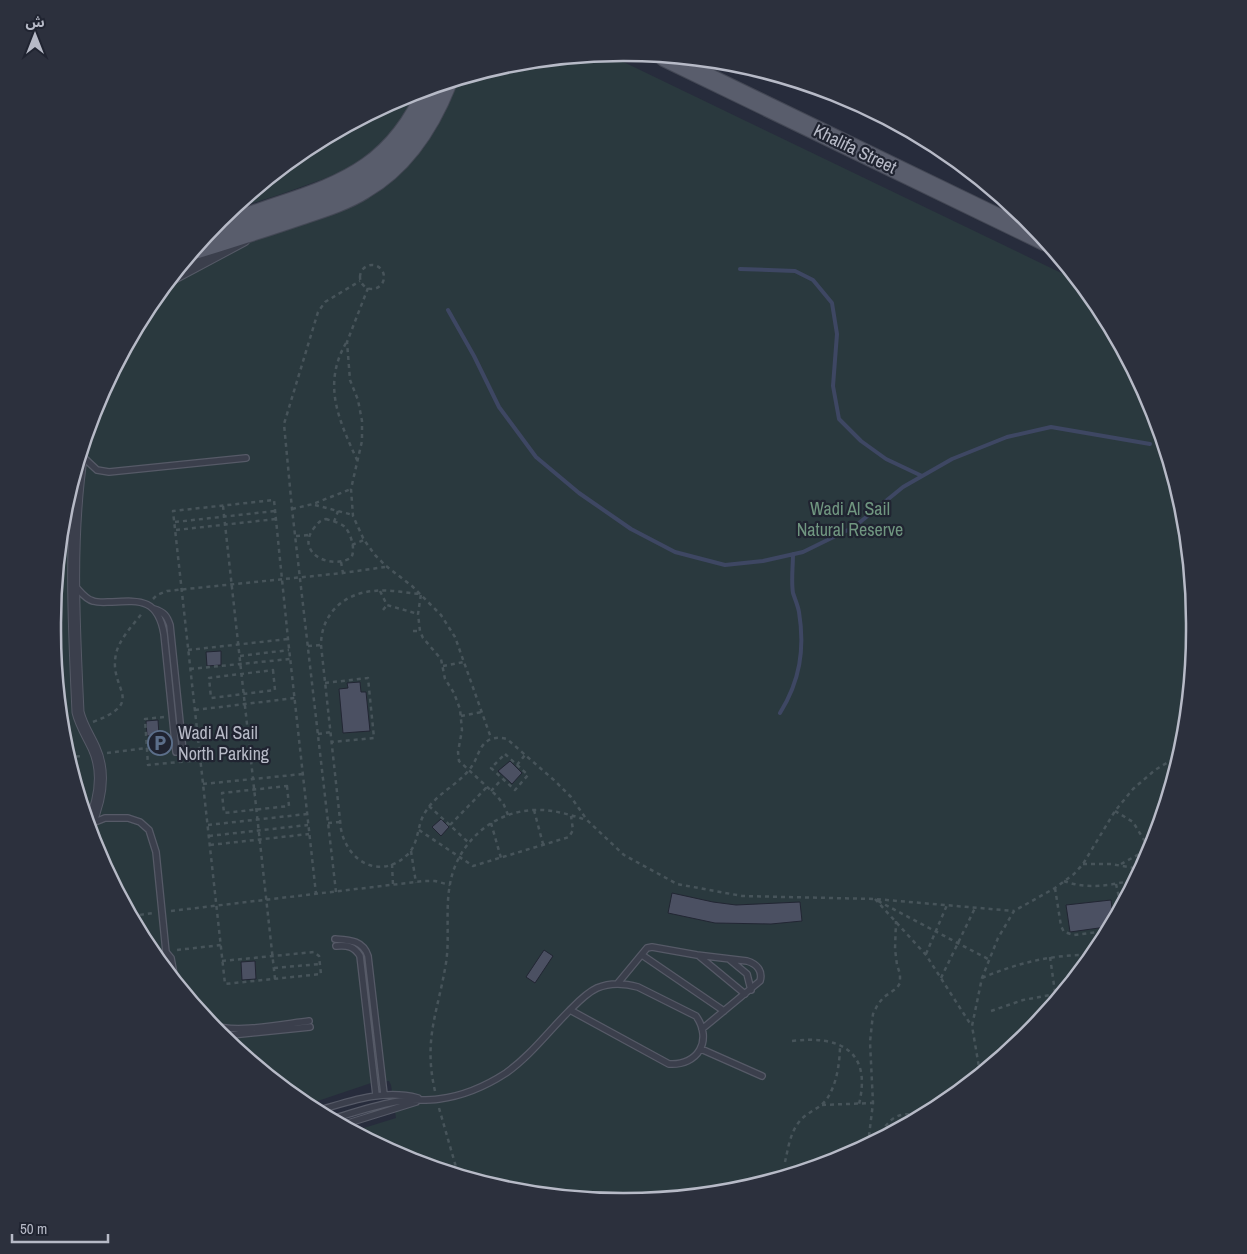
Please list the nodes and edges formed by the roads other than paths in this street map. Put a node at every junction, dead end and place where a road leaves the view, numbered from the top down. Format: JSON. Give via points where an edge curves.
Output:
{"nodes":[{"id":1,"x":680,"y":64,"type":"edge"},
{"id":2,"x":443,"y":91,"type":"edge"},
{"id":3,"x":424,"y":98,"type":"edge"},
{"id":4,"x":230,"y":222,"type":"edge"},
{"id":5,"x":272,"y":224,"type":"junction"},
{"id":6,"x":1027,"y":232,"type":"edge"},
{"id":7,"x":209,"y":245,"type":"edge"},
{"id":8,"x":184,"y":272,"type":"edge"},
{"id":9,"x":86,"y":458,"type":"edge"},
{"id":10,"x":246,"y":458,"type":"dead end"},
{"id":11,"x":81,"y":476,"type":"edge"},
{"id":12,"x":74,"y":584,"type":"junction"},
{"id":13,"x":150,"y":606,"type":"junction"},
{"id":14,"x":184,"y":751,"type":"dead end"},
{"id":15,"x":176,"y":752,"type":"dead end"},
{"id":16,"x":93,"y":817,"type":"edge"},
{"id":17,"x":95,"y":823,"type":"edge"},
{"id":18,"x":166,"y":952,"type":"junction"},
{"id":19,"x":642,"y":955,"type":"junction"},
{"id":20,"x":697,"y":955,"type":"junction"},
{"id":21,"x":166,"y":957,"type":"edge"},
{"id":22,"x":730,"y":960,"type":"junction"},
{"id":23,"x":173,"y":967,"type":"edge"},
{"id":24,"x":618,"y":983,"type":"junction"},
{"id":25,"x":751,"y":990,"type":"junction"},
{"id":26,"x":746,"y":994,"type":"junction"},
{"id":27,"x":570,"y":1010,"type":"junction"},
{"id":28,"x":724,"y":1011,"type":"junction"},
{"id":29,"x":227,"y":1028,"type":"edge"},
{"id":30,"x":702,"y":1029,"type":"junction"},
{"id":31,"x":233,"y":1034,"type":"edge"},
{"id":32,"x":700,"y":1049,"type":"junction"},
{"id":33,"x":762,"y":1076,"type":"dead end"},
{"id":34,"x":384,"y":1094,"type":"junction"},
{"id":35,"x":376,"y":1095,"type":"junction"},
{"id":36,"x":422,"y":1099,"type":"junction"},
{"id":37,"x":327,"y":1108,"type":"edge"},
{"id":38,"x":341,"y":1116,"type":"edge"},
{"id":39,"x":350,"y":1121,"type":"edge"}],
"edges":[{"from":1,"to":6,"type":"main road","name":"Khalifa Street"},
{"from":2,"to":5,"type":"main road","via":[[417,140],[385,174],[337,203]]},
{"from":3,"to":4,"type":"main road","via":[[405,131],[361,173],[317,195]]},
{"from":5,"to":7,"type":"main road"},
{"from":5,"to":8,"type":"street"},
{"from":9,"to":10,"type":"lane","via":[[98,470],[110,472]]},
{"from":11,"to":12,"type":"street"},
{"from":12,"to":13,"type":"lane","via":[[86,598],[94,601],[136,600]]},
{"from":12,"to":16,"type":"street","via":[[78,712],[96,754],[101,779]]},
{"from":13,"to":14,"type":"lane","via":[[168,618],[170,626]]},
{"from":13,"to":15,"type":"lane","via":[[162,626]]},
{"from":17,"to":18,"type":"lane","via":[[105,818],[128,818],[149,830],[156,852]]},
{"from":18,"to":21,"type":"lane"},
{"from":18,"to":23,"type":"lane"},
{"from":19,"to":20,"type":"lane","via":[[652,947]]},
{"from":19,"to":24,"type":"lane"},
{"from":19,"to":28,"type":"lane"},
{"from":20,"to":22,"type":"lane"},
{"from":20,"to":26,"type":"lane"},
{"from":22,"to":25,"type":"lane","via":[[747,974]]},
{"from":22,"to":25,"type":"lane","via":[[747,961],[759,968],[762,976]]},
{"from":24,"to":27,"type":"lane","via":[[592,990]]},
{"from":24,"to":30,"type":"lane","via":[[638,987],[696,1016]]},
{"from":25,"to":26,"type":"lane"},
{"from":26,"to":28,"type":"lane"},
{"from":27,"to":32,"type":"lane","via":[[669,1064],[685,1063]]},
{"from":27,"to":36,"type":"lane","via":[[506,1073],[479,1088],[451,1097]]},
{"from":28,"to":30,"type":"lane"},
{"from":29,"to":31,"type":"lane","via":[[309,1024]]},
{"from":30,"to":32,"type":"lane","via":[[704,1039]]},
{"from":32,"to":33,"type":"lane"},
{"from":34,"to":35,"type":"lane"},
{"from":34,"to":35,"type":"lane","via":[[368,956],[360,943],[335,942],[350,946],[360,956]]},
{"from":34,"to":36,"type":"lane"},
{"from":35,"to":37,"type":"lane"},
{"from":36,"to":38,"type":"lane","via":[[394,1102]]},
{"from":36,"to":39,"type":"lane"}]}
